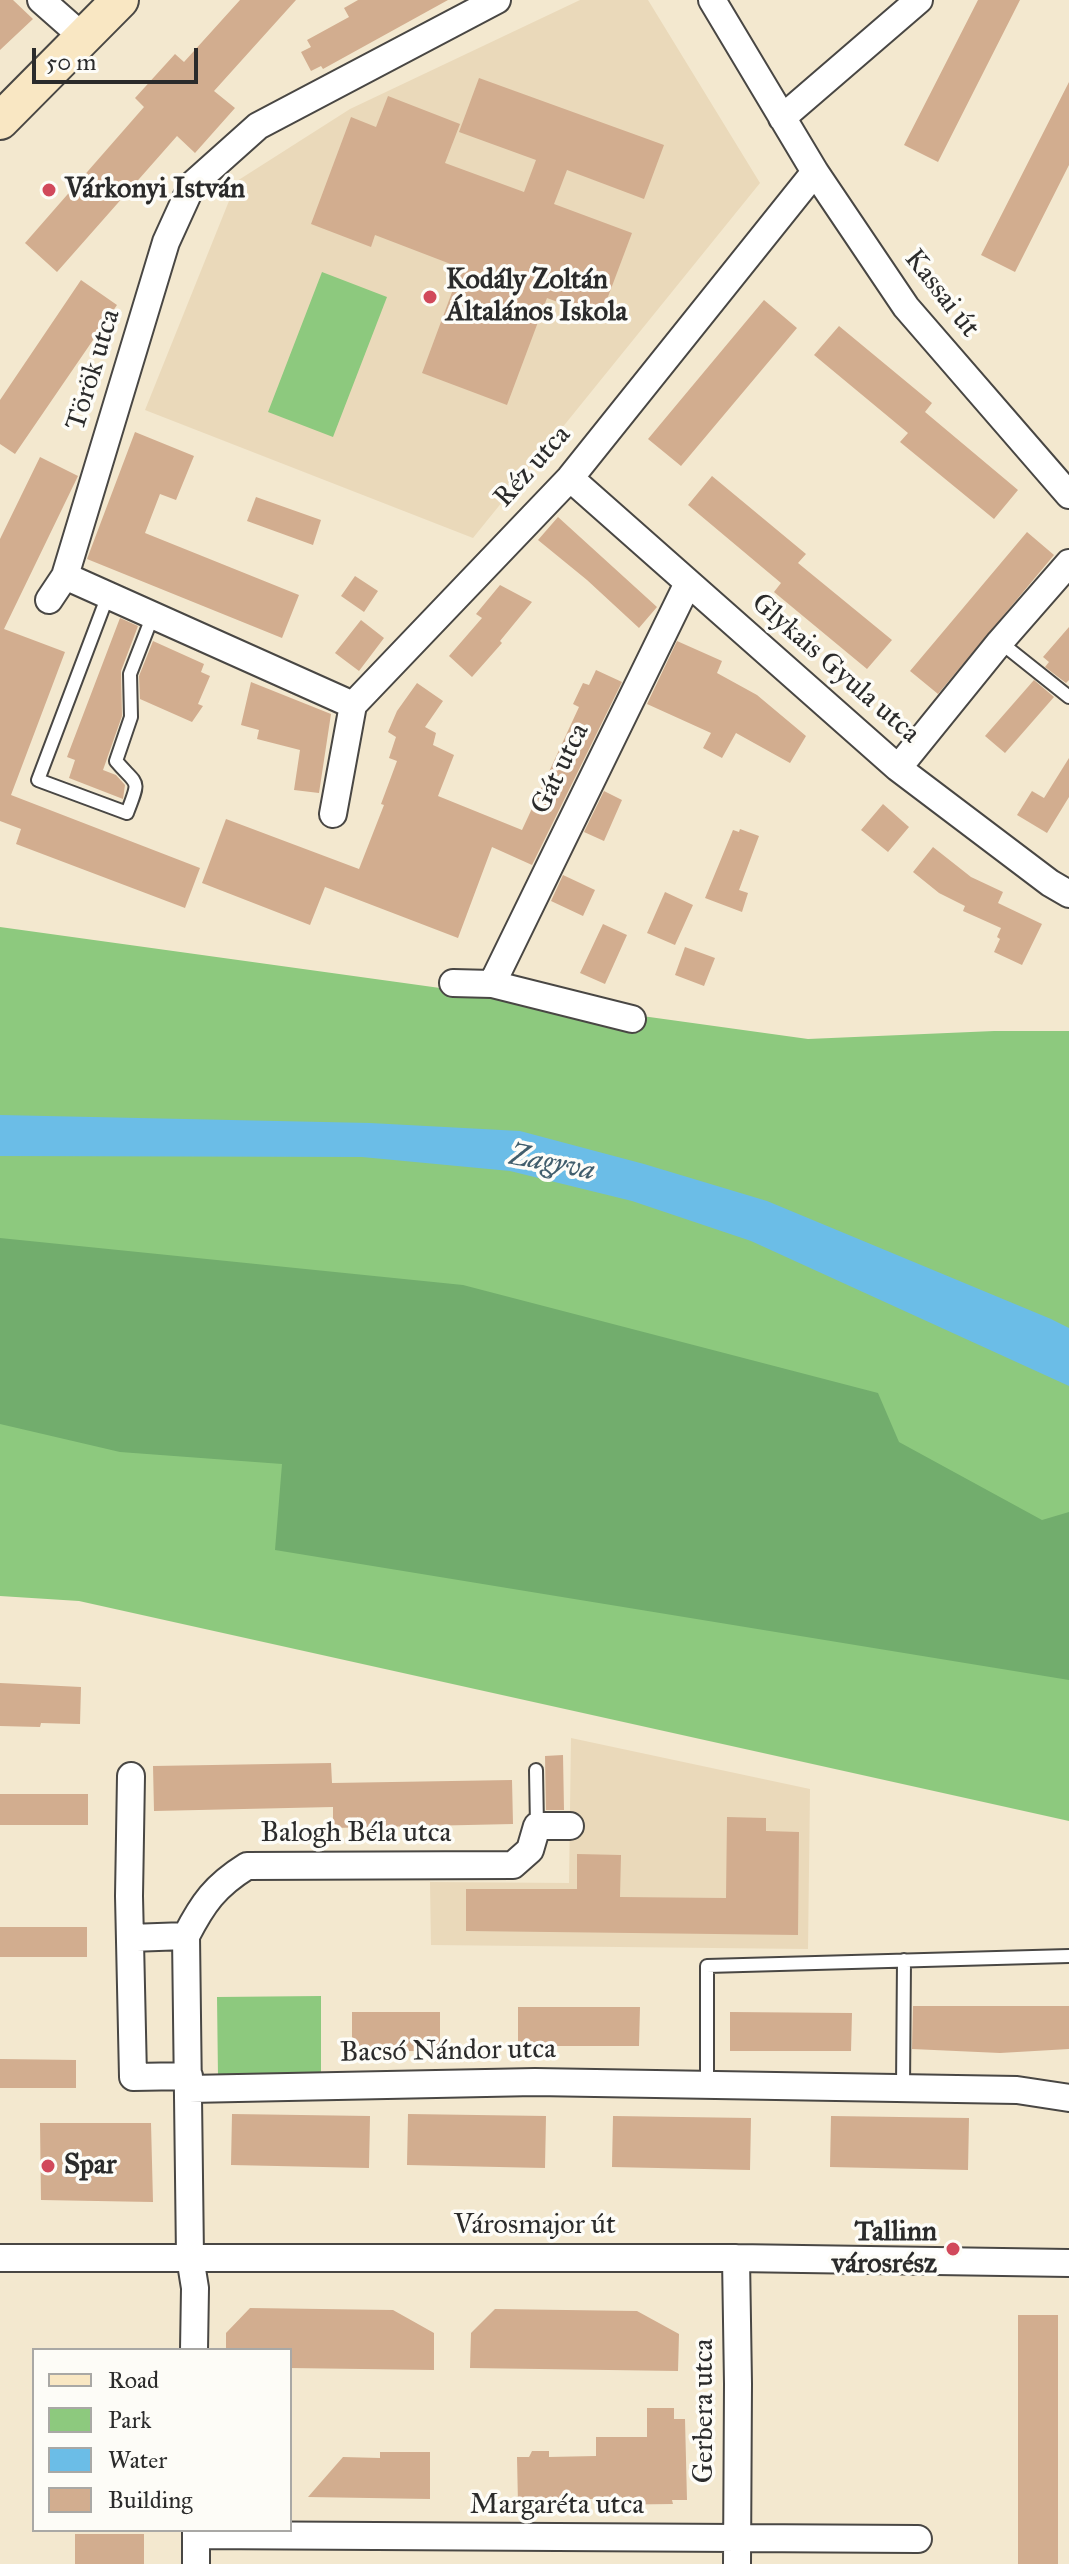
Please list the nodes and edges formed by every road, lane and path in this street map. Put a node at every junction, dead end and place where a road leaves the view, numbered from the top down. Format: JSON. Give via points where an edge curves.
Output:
{"nodes":[{"id":1,"x":41,"y":0,"type":"edge"},
{"id":2,"x":120,"y":0,"type":"edge"},
{"id":3,"x":497,"y":0,"type":"edge"},
{"id":4,"x":712,"y":0,"type":"edge"},
{"id":5,"x":919,"y":0,"type":"edge"},
{"id":6,"x":83,"y":37,"type":"junction"},
{"id":7,"x":42,"y":81,"type":"junction"},
{"id":8,"x":782,"y":118,"type":"junction"},
{"id":9,"x":0,"y":121,"type":"edge"},
{"id":10,"x":0,"y":142,"type":"edge"},
{"id":11,"x":815,"y":172,"type":"junction"},
{"id":12,"x":570,"y":478,"type":"junction"},
{"id":13,"x":1069,"y":495,"type":"edge"},
{"id":14,"x":1069,"y":563,"type":"edge"},
{"id":15,"x":65,"y":576,"type":"junction"},
{"id":16,"x":688,"y":583,"type":"junction"},
{"id":17,"x":108,"y":595,"type":"junction"},
{"id":18,"x":49,"y":600,"type":"dead end"},
{"id":19,"x":153,"y":615,"type":"junction"},
{"id":20,"x":1000,"y":642,"type":"junction"},
{"id":21,"x":1069,"y":697,"type":"edge"},
{"id":22,"x":353,"y":705,"type":"junction"},
{"id":23,"x":898,"y":768,"type":"junction"},
{"id":24,"x":333,"y":814,"type":"dead end"},
{"id":25,"x":1069,"y":894,"type":"edge"},
{"id":26,"x":453,"y":983,"type":"dead end"},
{"id":27,"x":492,"y":984,"type":"junction"},
{"id":28,"x":632,"y":1019,"type":"dead end"},
{"id":29,"x":536,"y":1770,"type":"dead end"},
{"id":30,"x":131,"y":1776,"type":"dead end"},
{"id":31,"x":537,"y":1826,"type":"junction"},
{"id":32,"x":570,"y":1826,"type":"dead end"},
{"id":33,"x":186,"y":1936,"type":"junction"},
{"id":34,"x":130,"y":1938,"type":"junction"},
{"id":35,"x":1069,"y":1956,"type":"edge"},
{"id":36,"x":904,"y":1960,"type":"junction"},
{"id":37,"x":189,"y":2082,"type":"junction"},
{"id":38,"x":707,"y":2085,"type":"junction"},
{"id":39,"x":903,"y":2088,"type":"junction"},
{"id":40,"x":1069,"y":2098,"type":"edge"},
{"id":41,"x":190,"y":2257,"type":"junction"},
{"id":42,"x":0,"y":2258,"type":"edge"},
{"id":43,"x":736,"y":2258,"type":"junction"},
{"id":44,"x":1069,"y":2263,"type":"edge"},
{"id":45,"x":194,"y":2348,"type":"edge"},
{"id":46,"x":196,"y":2533,"type":"edge"},
{"id":47,"x":918,"y":2539,"type":"dead end"},
{"id":48,"x":737,"y":2552,"type":"edge"},
{"id":49,"x":196,"y":2564,"type":"edge"}],
"edges":[{"from":1,"to":6,"type":"street"},
{"from":2,"to":6,"type":"street"},
{"from":3,"to":15,"type":"street","name":"Török utca","via":[[258,126],[192,185],[166,242]]},
{"from":4,"to":8,"type":"street","name":"Kassai út"},
{"from":5,"to":8,"type":"street"},
{"from":6,"to":7,"type":"street"},
{"from":7,"to":9,"type":"street"},
{"from":7,"to":10,"type":"street"},
{"from":8,"to":11,"type":"street","name":"Kassai út"},
{"from":11,"to":12,"type":"street","name":"Réz utca"},
{"from":11,"to":13,"type":"street","name":"Kassai út","via":[[906,307]]},
{"from":12,"to":16,"type":"street","name":"Glykais Gyula utca"},
{"from":12,"to":22,"type":"street","name":"Réz utca"},
{"from":14,"to":20,"type":"street"},
{"from":15,"to":17,"type":"street"},
{"from":15,"to":18,"type":"street","name":"Török utca"},
{"from":16,"to":23,"type":"street","name":"Glykais Gyula utca"},
{"from":16,"to":27,"type":"street","name":"Gát utca"},
{"from":17,"to":19,"type":"street"},
{"from":17,"to":19,"type":"lane","via":[[38,780],[127,813],[137,788],[134,776],[116,761],[131,717],[130,674]]},
{"from":19,"to":22,"type":"street"},
{"from":20,"to":21,"type":"lane"},
{"from":20,"to":23,"type":"street"},
{"from":22,"to":24,"type":"street"},
{"from":23,"to":25,"type":"street","name":"Glykais Gyula utca"},
{"from":26,"to":27,"type":"street"},
{"from":27,"to":28,"type":"street"},
{"from":29,"to":31,"type":"lane"},
{"from":30,"to":34,"type":"street"},
{"from":31,"to":32,"type":"street"},
{"from":31,"to":33,"type":"street","name":"Balogh Béla utca","via":[[530,1850],[513,1865],[247,1866],[221,1882]]},
{"from":33,"to":34,"type":"street"},
{"from":33,"to":37,"type":"street"},
{"from":34,"to":37,"type":"street","name":"Bacsó Nándor utca","via":[[133,2077]]},
{"from":35,"to":36,"type":"lane"},
{"from":36,"to":38,"type":"lane","via":[[707,1966]]},
{"from":36,"to":39,"type":"lane"},
{"from":37,"to":38,"type":"street","name":"Bacsó Nándor utca"},
{"from":37,"to":41,"type":"street"},
{"from":38,"to":39,"type":"street","name":"Bacsó Nándor utca"},
{"from":39,"to":40,"type":"street","name":"Bacsó Nándor utca","via":[[1017,2090]]},
{"from":41,"to":42,"type":"street","name":"Városmajor út"},
{"from":41,"to":43,"type":"street","name":"Városmajor út"},
{"from":41,"to":45,"type":"street"},
{"from":43,"to":44,"type":"street","name":"Városmajor út"},
{"from":43,"to":48,"type":"street","name":"Gerbera utca"},
{"from":46,"to":48,"type":"street","name":"Margaréta utca"},
{"from":46,"to":49,"type":"street"},
{"from":47,"to":48,"type":"street","name":"Margaréta utca"}]}
